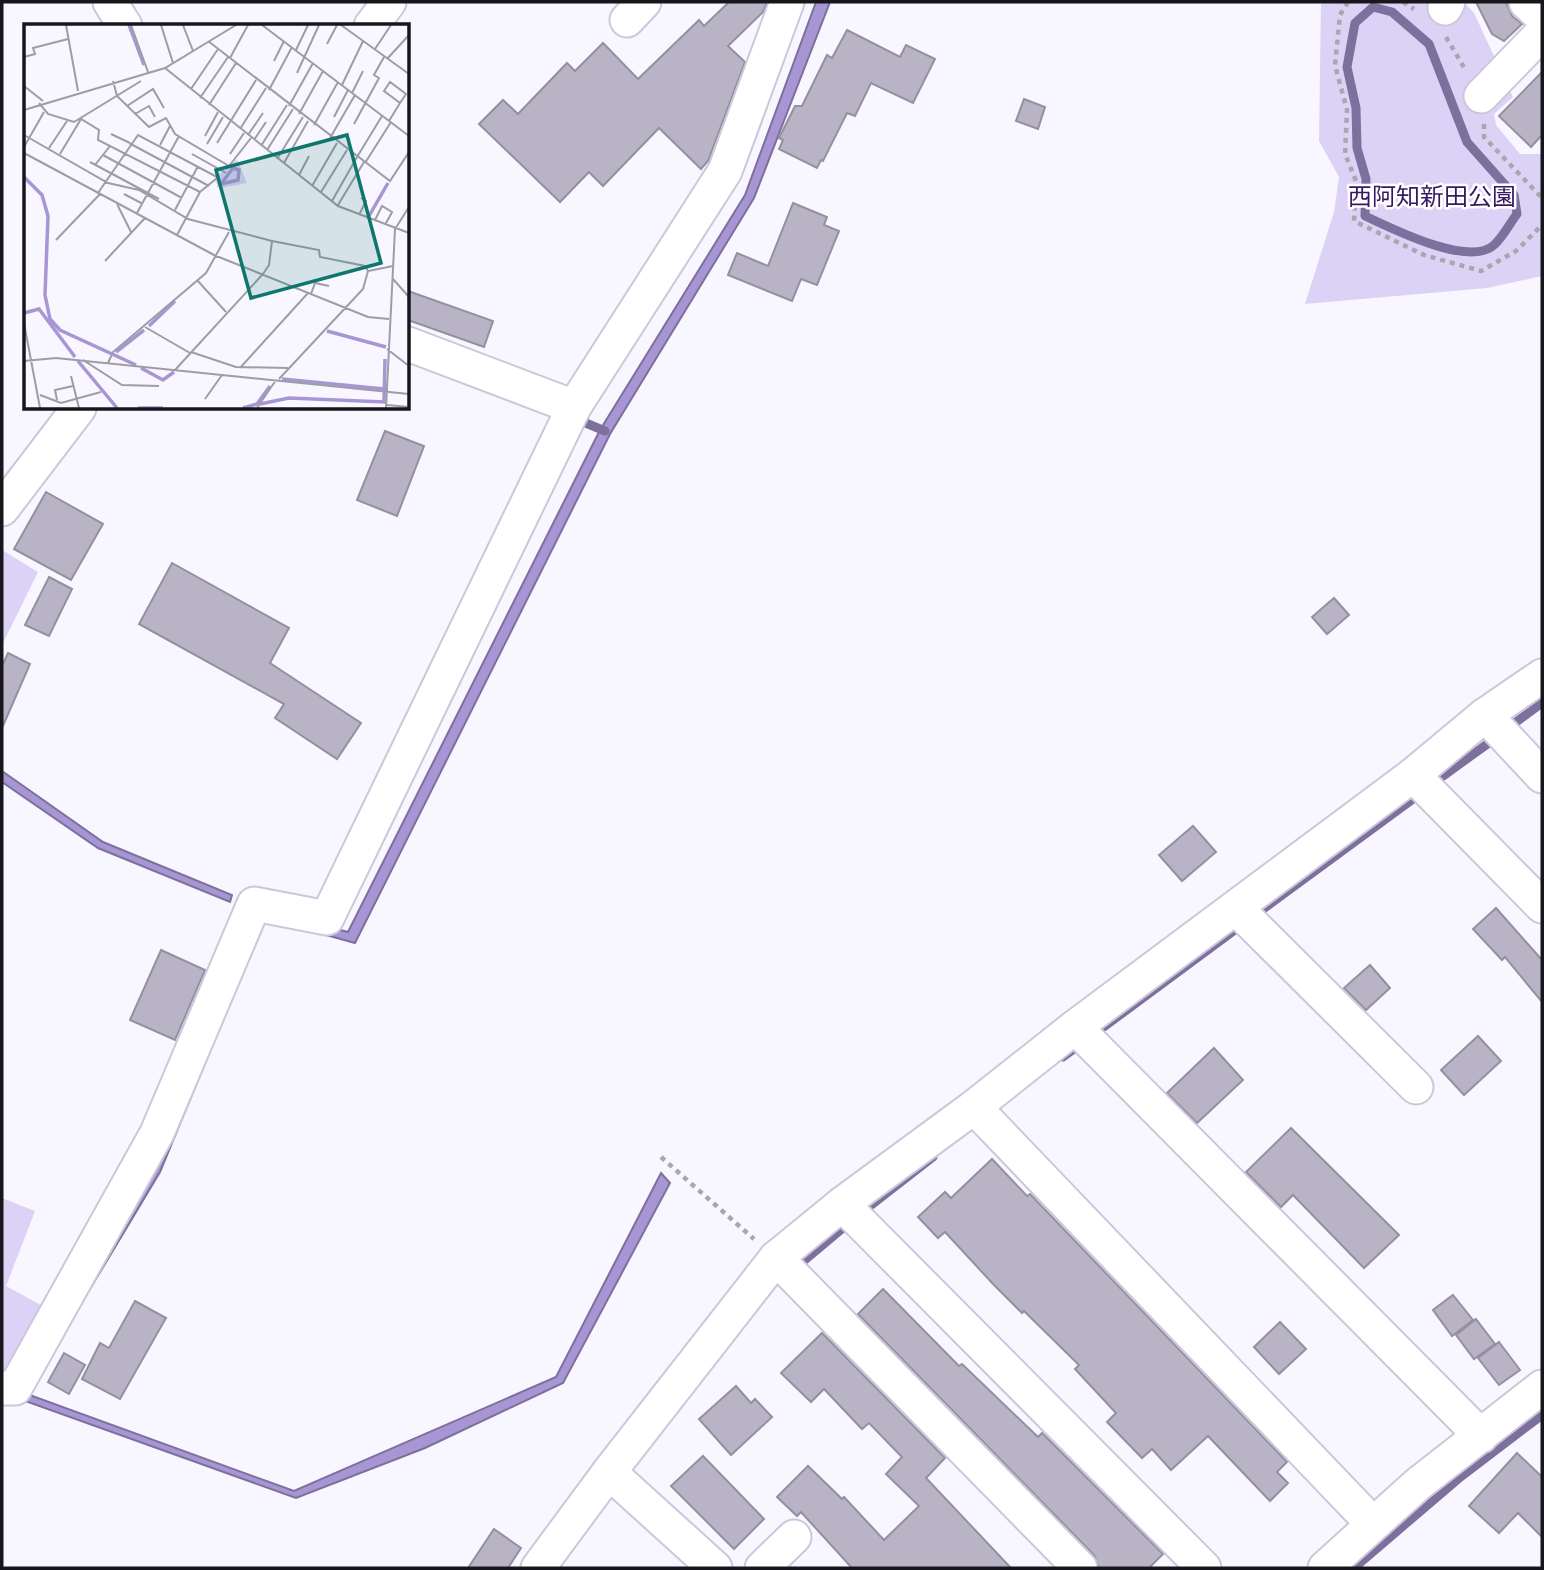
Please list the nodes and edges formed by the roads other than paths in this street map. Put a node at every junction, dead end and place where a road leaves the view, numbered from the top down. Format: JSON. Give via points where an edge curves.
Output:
{"nodes":[{"id":1,"x":110,"y":2,"type":"edge"},
{"id":2,"x":389,"y":2,"type":"edge"},
{"id":3,"x":787,"y":2,"type":"edge"},
{"id":4,"x":1526,"y":2,"type":"edge"},
{"id":5,"x":1542,"y":17,"type":"edge"},
{"id":6,"x":124,"y":24,"type":"edge"},
{"id":7,"x":372,"y":24,"type":"edge"},
{"id":8,"x":1542,"y":33,"type":"edge"},
{"id":9,"x":1481,"y":96,"type":"dead end"},
{"id":10,"x":410,"y":345,"type":"edge"},
{"id":11,"x":574,"y":407,"type":"junction"},
{"id":12,"x":77,"y":410,"type":"edge"},
{"id":13,"x":2,"y":509,"type":"edge"},
{"id":14,"x":1542,"y":676,"type":"edge"},
{"id":15,"x":1486,"y":716,"type":"junction"},
{"id":16,"x":1413,"y":775,"type":"junction"},
{"id":17,"x":1542,"y":776,"type":"edge"},
{"id":18,"x":1542,"y":906,"type":"edge"},
{"id":19,"x":1237,"y":909,"type":"junction"},
{"id":20,"x":1076,"y":1028,"type":"junction"},
{"id":21,"x":1416,"y":1087,"type":"dead end"},
{"id":22,"x":982,"y":1116,"type":"junction"},
{"id":23,"x":843,"y":1205,"type":"junction"},
{"id":24,"x":777,"y":1259,"type":"junction"},
{"id":25,"x":1542,"y":1387,"type":"edge"},
{"id":26,"x":2,"y":1388,"type":"edge"},
{"id":27,"x":1481,"y":1436,"type":"junction"},
{"id":28,"x":618,"y":1479,"type":"junction"},
{"id":29,"x":1373,"y":1524,"type":"junction"},
{"id":30,"x":794,"y":1537,"type":"dead end"},
{"id":31,"x":538,"y":1568,"type":"edge"},
{"id":32,"x":715,"y":1568,"type":"edge"},
{"id":33,"x":762,"y":1568,"type":"edge"},
{"id":34,"x":1080,"y":1568,"type":"edge"},
{"id":35,"x":1204,"y":1568,"type":"edge"},
{"id":36,"x":1325,"y":1568,"type":"edge"}],
"edges":[{"from":1,"to":6,"type":"street"},
{"from":2,"to":7,"type":"street"},
{"from":3,"to":11,"type":"street","via":[[725,172]]},
{"from":4,"to":5,"type":"street"},
{"from":8,"to":9,"type":"street"},
{"from":10,"to":11,"type":"street"},
{"from":11,"to":26,"type":"street","via":[[327,918],[254,904],[157,1133],[15,1388]]},
{"from":12,"to":13,"type":"street"},
{"from":14,"to":15,"type":"street"},
{"from":15,"to":16,"type":"street"},
{"from":15,"to":17,"type":"street"},
{"from":16,"to":18,"type":"street"},
{"from":16,"to":19,"type":"street"},
{"from":19,"to":20,"type":"street"},
{"from":19,"to":21,"type":"street"},
{"from":20,"to":22,"type":"street"},
{"from":20,"to":27,"type":"street"},
{"from":22,"to":23,"type":"street"},
{"from":22,"to":29,"type":"street"},
{"from":23,"to":24,"type":"street"},
{"from":23,"to":35,"type":"street"},
{"from":24,"to":28,"type":"street"},
{"from":24,"to":34,"type":"street"},
{"from":25,"to":27,"type":"street"},
{"from":27,"to":29,"type":"street"},
{"from":28,"to":31,"type":"street"},
{"from":28,"to":32,"type":"street"},
{"from":29,"to":36,"type":"street"},
{"from":30,"to":33,"type":"street"}]}
